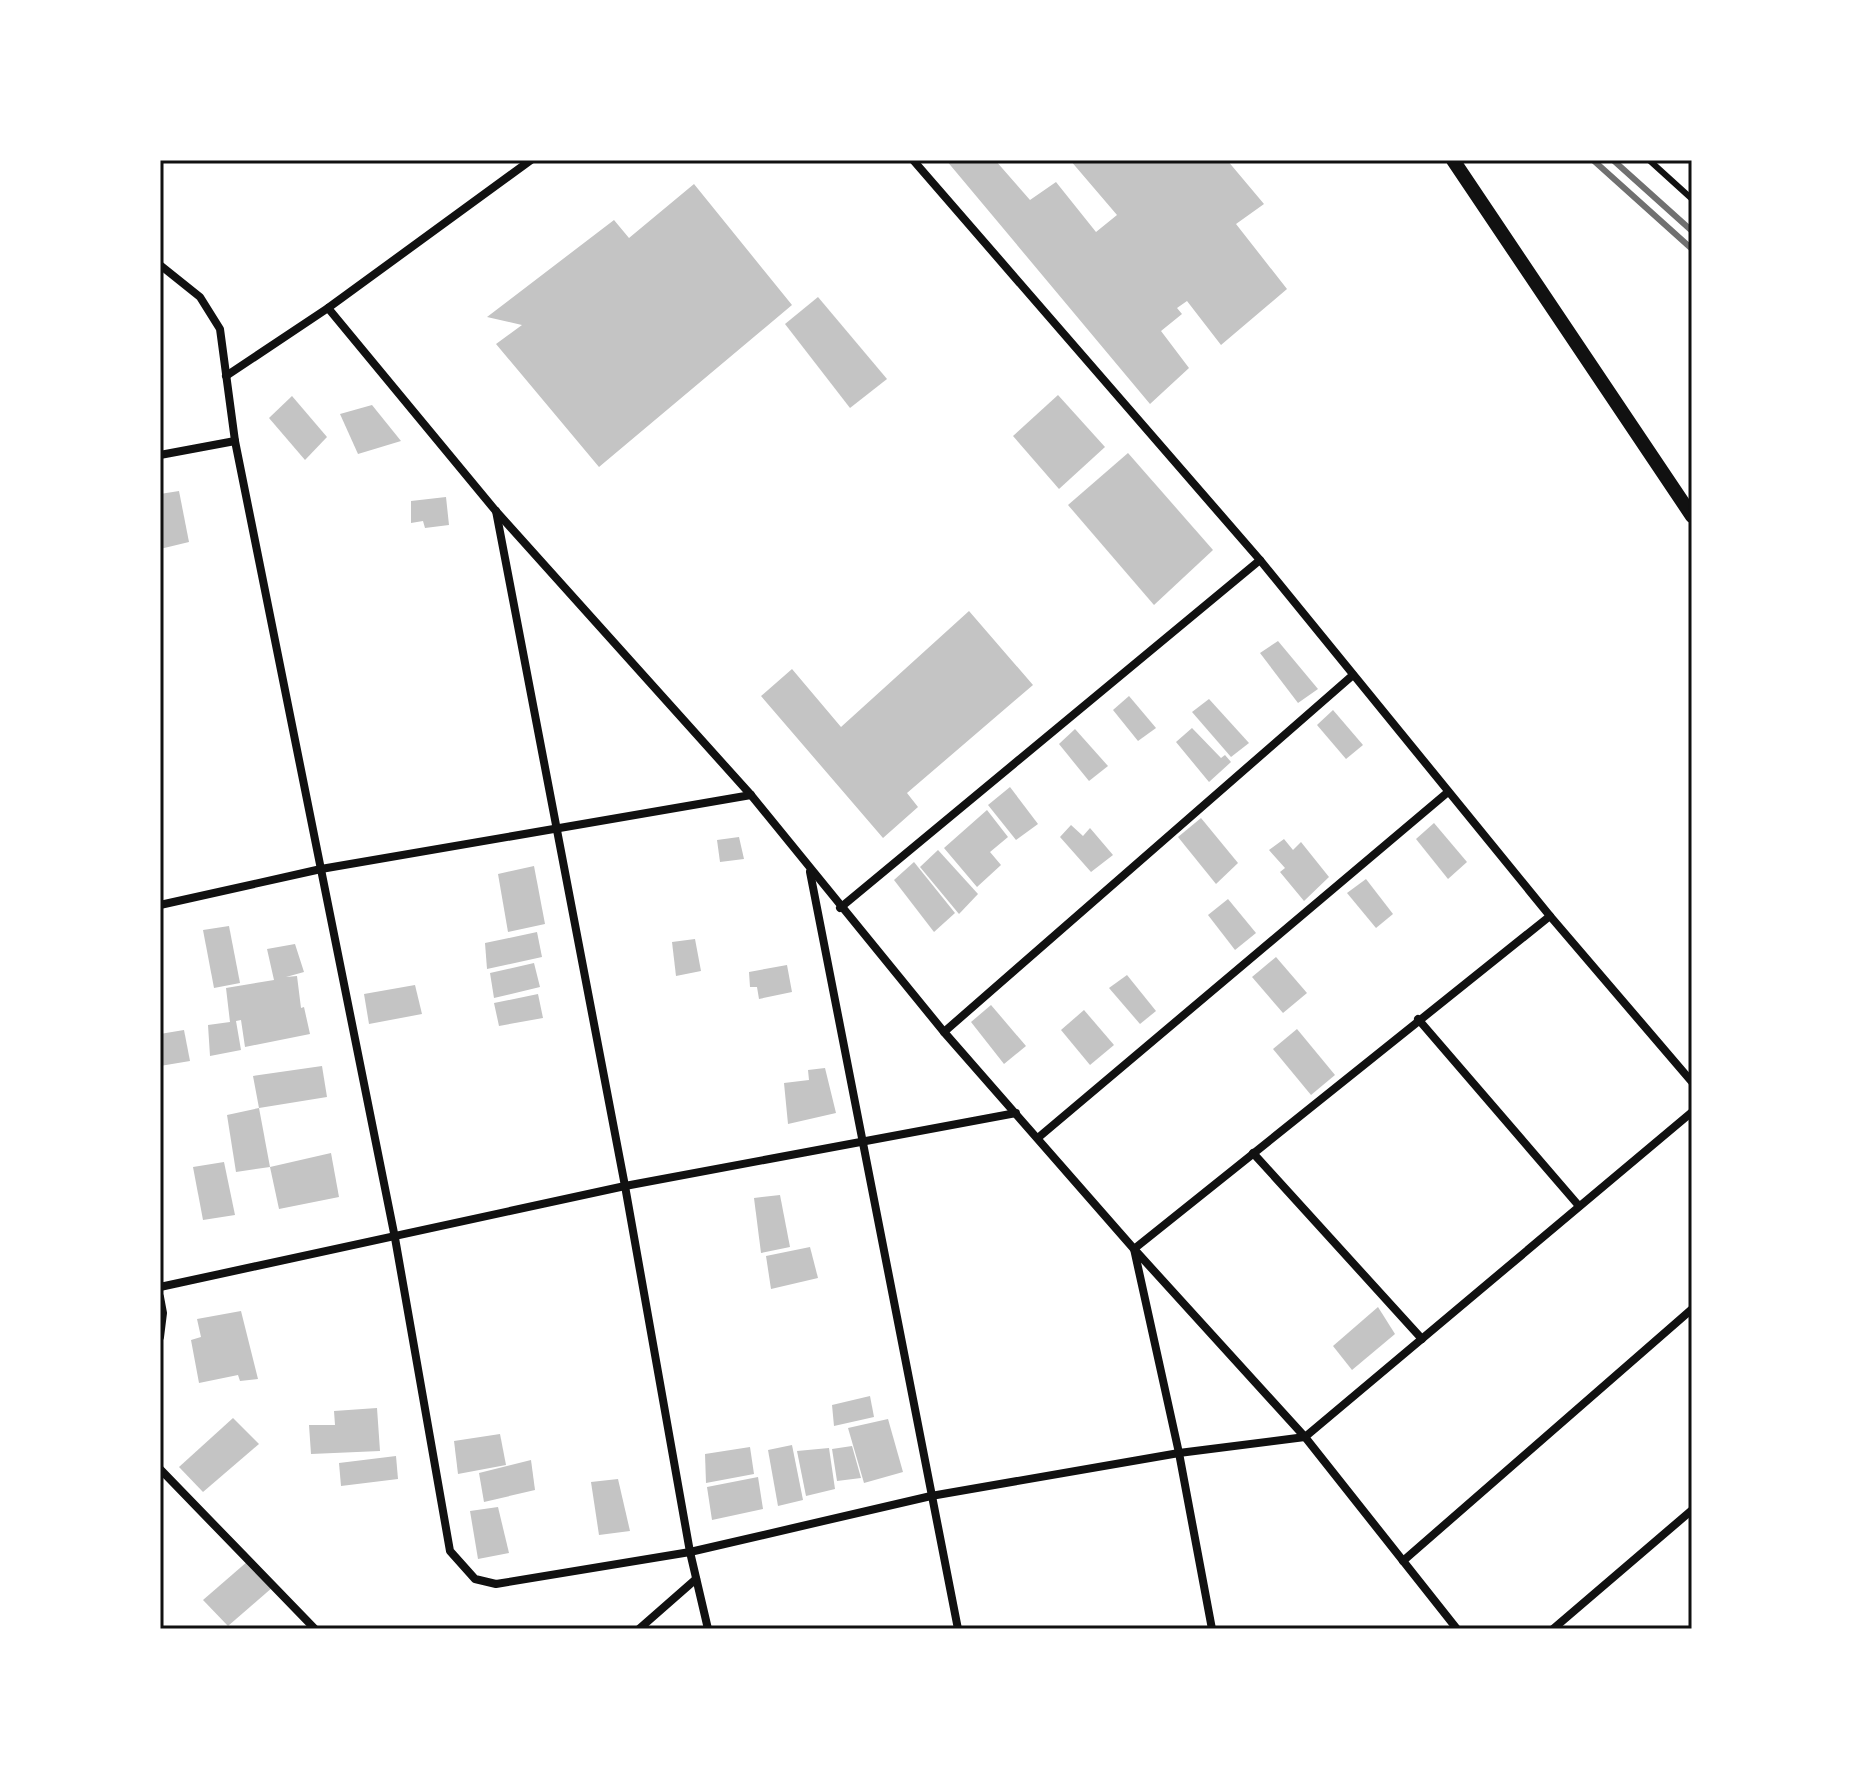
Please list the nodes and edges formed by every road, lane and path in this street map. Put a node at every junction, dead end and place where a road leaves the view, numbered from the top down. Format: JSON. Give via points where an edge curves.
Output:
{"nodes":[{"id":1,"x":531,"y":160,"type":"edge"},
{"id":2,"x":913,"y":160,"type":"edge"},
{"id":3,"x":1453,"y":160,"type":"edge"},
{"id":4,"x":1649,"y":160,"type":"edge"},
{"id":5,"x":1692,"y":199,"type":"edge"},
{"id":6,"x":160,"y":265,"type":"edge"},
{"id":7,"x":328,"y":308,"type":"junction"},
{"id":8,"x":226,"y":376,"type":"junction"},
{"id":9,"x":235,"y":441,"type":"junction"},
{"id":10,"x":160,"y":455,"type":"edge"},
{"id":11,"x":495,"y":510,"type":"junction"},
{"id":12,"x":1692,"y":516,"type":"edge"},
{"id":13,"x":1260,"y":560,"type":"junction"},
{"id":14,"x":1353,"y":675,"type":"junction"},
{"id":15,"x":1448,"y":792,"type":"junction"},
{"id":16,"x":751,"y":795,"type":"junction"},
{"id":17,"x":555,"y":826,"type":"junction"},
{"id":18,"x":321,"y":869,"type":"junction"},
{"id":19,"x":810,"y":871,"type":"junction"},
{"id":20,"x":160,"y":905,"type":"edge"},
{"id":21,"x":840,"y":908,"type":"junction"},
{"id":22,"x":1550,"y":916,"type":"junction"},
{"id":23,"x":1418,"y":1019,"type":"junction"},
{"id":24,"x":944,"y":1032,"type":"junction"},
{"id":25,"x":1692,"y":1082,"type":"edge"},
{"id":26,"x":1692,"y":1112,"type":"edge"},
{"id":27,"x":1016,"y":1113,"type":"junction"},
{"id":28,"x":1039,"y":1137,"type":"junction"},
{"id":29,"x":864,"y":1143,"type":"junction"},
{"id":30,"x":1253,"y":1153,"type":"junction"},
{"id":31,"x":625,"y":1186,"type":"junction"},
{"id":32,"x":1579,"y":1206,"type":"junction"},
{"id":33,"x":395,"y":1238,"type":"junction"},
{"id":34,"x":1134,"y":1249,"type":"junction"},
{"id":35,"x":160,"y":1287,"type":"edge"},
{"id":36,"x":160,"y":1297,"type":"edge"},
{"id":37,"x":1692,"y":1309,"type":"edge"},
{"id":38,"x":160,"y":1337,"type":"edge"},
{"id":39,"x":1422,"y":1339,"type":"junction"},
{"id":40,"x":1305,"y":1437,"type":"junction"},
{"id":41,"x":1179,"y":1453,"type":"junction"},
{"id":42,"x":160,"y":1469,"type":"edge"},
{"id":43,"x":931,"y":1496,"type":"junction"},
{"id":44,"x":1692,"y":1510,"type":"edge"},
{"id":45,"x":690,"y":1552,"type":"junction"},
{"id":46,"x":1403,"y":1561,"type":"junction"},
{"id":47,"x":696,"y":1579,"type":"junction"},
{"id":48,"x":1446,"y":1616,"type":"junction"},
{"id":49,"x":315,"y":1629,"type":"edge"},
{"id":50,"x":639,"y":1629,"type":"edge"},
{"id":51,"x":708,"y":1629,"type":"edge"},
{"id":52,"x":958,"y":1629,"type":"edge"},
{"id":53,"x":1212,"y":1629,"type":"edge"},
{"id":54,"x":1448,"y":1629,"type":"edge"},
{"id":55,"x":1457,"y":1629,"type":"edge"},
{"id":56,"x":1553,"y":1629,"type":"edge"}],
"edges":[{"from":1,"to":7,"type":"street"},
{"from":2,"to":13,"type":"street"},
{"from":3,"to":12,"type":"street"},
{"from":4,"to":5,"type":"lane"},
{"from":6,"to":8,"type":"street","via":[[212,312],[220,329]]},
{"from":7,"to":8,"type":"street"},
{"from":7,"to":11,"type":"street"},
{"from":8,"to":9,"type":"street"},
{"from":9,"to":10,"type":"street"},
{"from":9,"to":18,"type":"street"},
{"from":11,"to":16,"type":"street"},
{"from":11,"to":17,"type":"street"},
{"from":13,"to":14,"type":"street"},
{"from":13,"to":21,"type":"street"},
{"from":14,"to":15,"type":"street"},
{"from":14,"to":24,"type":"street"},
{"from":15,"to":22,"type":"street"},
{"from":15,"to":28,"type":"street"},
{"from":16,"to":17,"type":"street"},
{"from":16,"to":19,"type":"street"},
{"from":17,"to":18,"type":"street"},
{"from":17,"to":31,"type":"street"},
{"from":18,"to":20,"type":"street"},
{"from":18,"to":33,"type":"street"},
{"from":19,"to":21,"type":"street"},
{"from":19,"to":29,"type":"street"},
{"from":21,"to":24,"type":"street"},
{"from":22,"to":23,"type":"street"},
{"from":22,"to":25,"type":"street"},
{"from":23,"to":30,"type":"street"},
{"from":23,"to":32,"type":"street"},
{"from":24,"to":27,"type":"street"},
{"from":26,"to":32,"type":"street"},
{"from":27,"to":28,"type":"street"},
{"from":27,"to":29,"type":"street"},
{"from":28,"to":34,"type":"street"},
{"from":29,"to":31,"type":"street"},
{"from":29,"to":43,"type":"street"},
{"from":30,"to":34,"type":"street"},
{"from":30,"to":39,"type":"street"},
{"from":31,"to":33,"type":"street"},
{"from":31,"to":45,"type":"street"},
{"from":32,"to":39,"type":"street"},
{"from":33,"to":35,"type":"street"},
{"from":33,"to":45,"type":"street","via":[[450,1551],[475,1579],[496,1584]]},
{"from":34,"to":40,"type":"street"},
{"from":34,"to":41,"type":"street"},
{"from":36,"to":38,"type":"street"},
{"from":37,"to":46,"type":"street"},
{"from":39,"to":40,"type":"street"},
{"from":40,"to":41,"type":"street"},
{"from":40,"to":46,"type":"street"},
{"from":41,"to":43,"type":"street"},
{"from":41,"to":53,"type":"street"},
{"from":42,"to":49,"type":"street"},
{"from":43,"to":45,"type":"street"},
{"from":43,"to":52,"type":"street"},
{"from":44,"to":56,"type":"street"},
{"from":45,"to":47,"type":"street"},
{"from":46,"to":48,"type":"street"},
{"from":47,"to":50,"type":"street"},
{"from":47,"to":51,"type":"street"},
{"from":48,"to":54,"type":"street"},
{"from":48,"to":55,"type":"street"}]}
